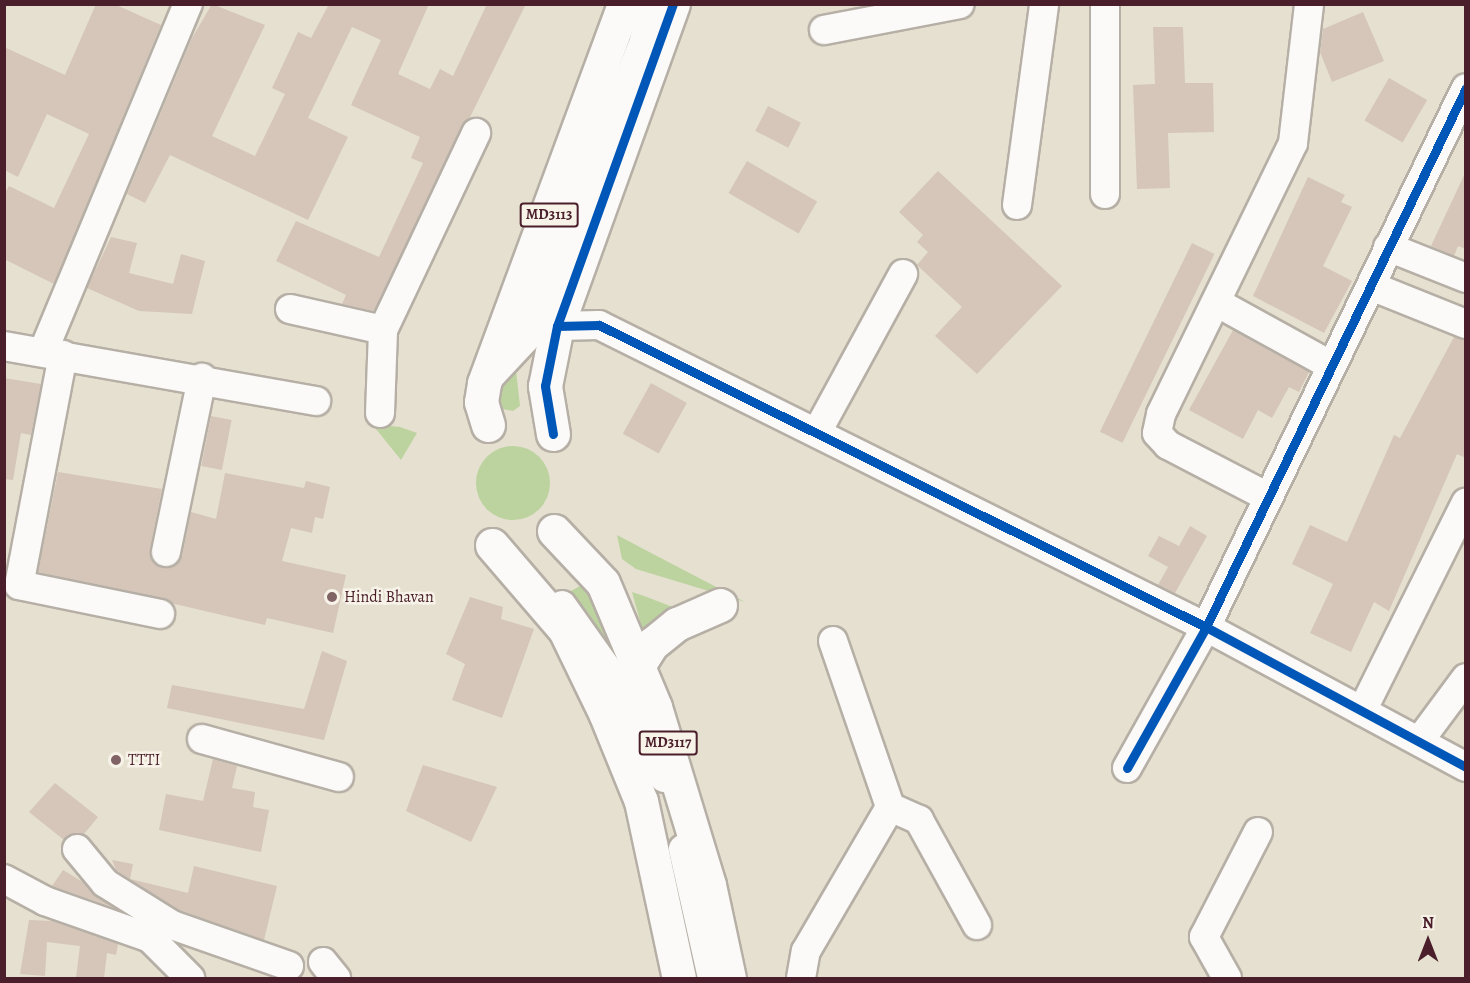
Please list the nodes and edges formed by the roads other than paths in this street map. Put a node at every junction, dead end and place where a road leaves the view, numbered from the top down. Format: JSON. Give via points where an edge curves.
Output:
{"nodes":[{"id":1,"x":188,"y":4,"type":"edge"},
{"id":2,"x":624,"y":4,"type":"edge"},
{"id":3,"x":652,"y":4,"type":"edge"},
{"id":4,"x":673,"y":4,"type":"edge"},
{"id":5,"x":960,"y":4,"type":"edge"},
{"id":6,"x":1044,"y":4,"type":"edge"},
{"id":7,"x":1105,"y":4,"type":"edge"},
{"id":8,"x":1309,"y":4,"type":"edge"},
{"id":9,"x":824,"y":30,"type":"dead end"},
{"id":10,"x":1466,"y":88,"type":"edge"},
{"id":11,"x":476,"y":133,"type":"dead end"},
{"id":12,"x":1105,"y":195,"type":"dead end"},
{"id":13,"x":1017,"y":205,"type":"dead end"},
{"id":14,"x":1388,"y":247,"type":"junction"},
{"id":15,"x":903,"y":274,"type":"dead end"},
{"id":16,"x":1466,"y":278,"type":"edge"},
{"id":17,"x":1371,"y":286,"type":"junction"},
{"id":18,"x":1216,"y":302,"type":"junction"},
{"id":19,"x":290,"y":309,"type":"dead end"},
{"id":20,"x":1466,"y":324,"type":"edge"},
{"id":21,"x":557,"y":326,"type":"junction"},
{"id":22,"x":383,"y":330,"type":"junction"},
{"id":23,"x":4,"y":346,"type":"edge"},
{"id":24,"x":53,"y":354,"type":"junction"},
{"id":25,"x":517,"y":355,"type":"junction"},
{"id":26,"x":1332,"y":366,"type":"junction"},
{"id":27,"x":202,"y":378,"type":"junction"},
{"id":28,"x":484,"y":383,"type":"junction"},
{"id":29,"x":546,"y":386,"type":"junction"},
{"id":30,"x":316,"y":401,"type":"dead end"},
{"id":31,"x":380,"y":413,"type":"dead end"},
{"id":32,"x":488,"y":425,"type":"dead end"},
{"id":33,"x":817,"y":432,"type":"junction"},
{"id":34,"x":553,"y":434,"type":"dead end"},
{"id":35,"x":1269,"y":497,"type":"junction"},
{"id":36,"x":1466,"y":502,"type":"edge"},
{"id":37,"x":554,"y":531,"type":"dead end"},
{"id":38,"x":492,"y":545,"type":"dead end"},
{"id":39,"x":166,"y":552,"type":"dead end"},
{"id":40,"x":523,"y":577,"type":"junction"},
{"id":41,"x":720,"y":605,"type":"dead end"},
{"id":42,"x":160,"y":614,"type":"dead end"},
{"id":43,"x":1206,"y":627,"type":"junction"},
{"id":44,"x":833,"y":640,"type":"dead end"},
{"id":45,"x":1466,"y":678,"type":"edge"},
{"id":46,"x":630,"y":679,"type":"junction"},
{"id":47,"x":1362,"y":711,"type":"junction"},
{"id":48,"x":202,"y":739,"type":"dead end"},
{"id":49,"x":1420,"y":740,"type":"junction"},
{"id":50,"x":1466,"y":767,"type":"edge"},
{"id":51,"x":1127,"y":768,"type":"dead end"},
{"id":52,"x":339,"y":777,"type":"dead end"},
{"id":53,"x":890,"y":807,"type":"junction"},
{"id":54,"x":1258,"y":832,"type":"dead end"},
{"id":55,"x":77,"y":849,"type":"dead end"},
{"id":56,"x":4,"y":879,"type":"edge"},
{"id":57,"x":977,"y":926,"type":"dead end"},
{"id":58,"x":289,"y":966,"type":"dead end"},
{"id":59,"x":190,"y":978,"type":"edge"},
{"id":60,"x":680,"y":978,"type":"edge"},
{"id":61,"x":712,"y":978,"type":"edge"},
{"id":62,"x":729,"y":978,"type":"edge"},
{"id":63,"x":801,"y":978,"type":"edge"},
{"id":64,"x":1227,"y":978,"type":"edge"}],
"edges":[{"from":1,"to":24,"type":"street"},
{"from":2,"to":28,"type":"main road","number":"MD3113"},
{"from":3,"to":25,"type":"street","via":[[644,41]]},
{"from":4,"to":21,"type":"main road","number":"MD3113","via":[[665,38]]},
{"from":5,"to":9,"type":"street"},
{"from":6,"to":13,"type":"street"},
{"from":7,"to":12,"type":"street"},
{"from":8,"to":18,"type":"street","via":[[1293,143]]},
{"from":10,"to":14,"type":"street"},
{"from":11,"to":22,"type":"street"},
{"from":14,"to":16,"type":"street"},
{"from":14,"to":17,"type":"street"},
{"from":15,"to":33,"type":"street"},
{"from":17,"to":20,"type":"street"},
{"from":17,"to":26,"type":"street"},
{"from":18,"to":26,"type":"street"},
{"from":18,"to":35,"type":"street","via":[[1157,433],[1168,445]]},
{"from":19,"to":22,"type":"street"},
{"from":21,"to":29,"type":"main road","number":"MD3113"},
{"from":21,"to":33,"type":"street","via":[[599,325]]},
{"from":22,"to":31,"type":"street"},
{"from":23,"to":24,"type":"street"},
{"from":24,"to":27,"type":"street"},
{"from":24,"to":42,"type":"street","via":[[19,585]]},
{"from":25,"to":28,"type":"street"},
{"from":25,"to":29,"type":"street"},
{"from":26,"to":35,"type":"street"},
{"from":27,"to":30,"type":"street"},
{"from":27,"to":39,"type":"street"},
{"from":28,"to":32,"type":"main road","number":"MD3113","via":[[481,402]]},
{"from":29,"to":34,"type":"main road","number":"MD3113"},
{"from":33,"to":43,"type":"street"},
{"from":35,"to":43,"type":"street"},
{"from":36,"to":47,"type":"street"},
{"from":37,"to":46,"type":"main road","number":"MD3117","via":[[593,569]]},
{"from":38,"to":40,"type":"main road","number":"MD3117"},
{"from":40,"to":46,"type":"street","via":[[568,610]]},
{"from":40,"to":60,"type":"main road","number":"MD3117","via":[[564,630],[641,801]]},
{"from":41,"to":46,"type":"main road","via":[[676,624],[652,644]]},
{"from":43,"to":47,"type":"street"},
{"from":43,"to":51,"type":"street"},
{"from":44,"to":53,"type":"street"},
{"from":45,"to":49,"type":"street"},
{"from":46,"to":61,"type":"street","via":[[671,801]]},
{"from":46,"to":62,"type":"main road","number":"MD3117","via":[[678,773]]},
{"from":47,"to":49,"type":"street"},
{"from":48,"to":52,"type":"street"},
{"from":49,"to":50,"type":"street"},
{"from":53,"to":57,"type":"street","via":[[919,820]]},
{"from":53,"to":63,"type":"street","via":[[806,951]]},
{"from":54,"to":64,"type":"street","via":[[1204,937]]},
{"from":55,"to":58,"type":"street","via":[[105,883],[172,925]]},
{"from":56,"to":59,"type":"street","via":[[45,901],[150,938]]}]}
